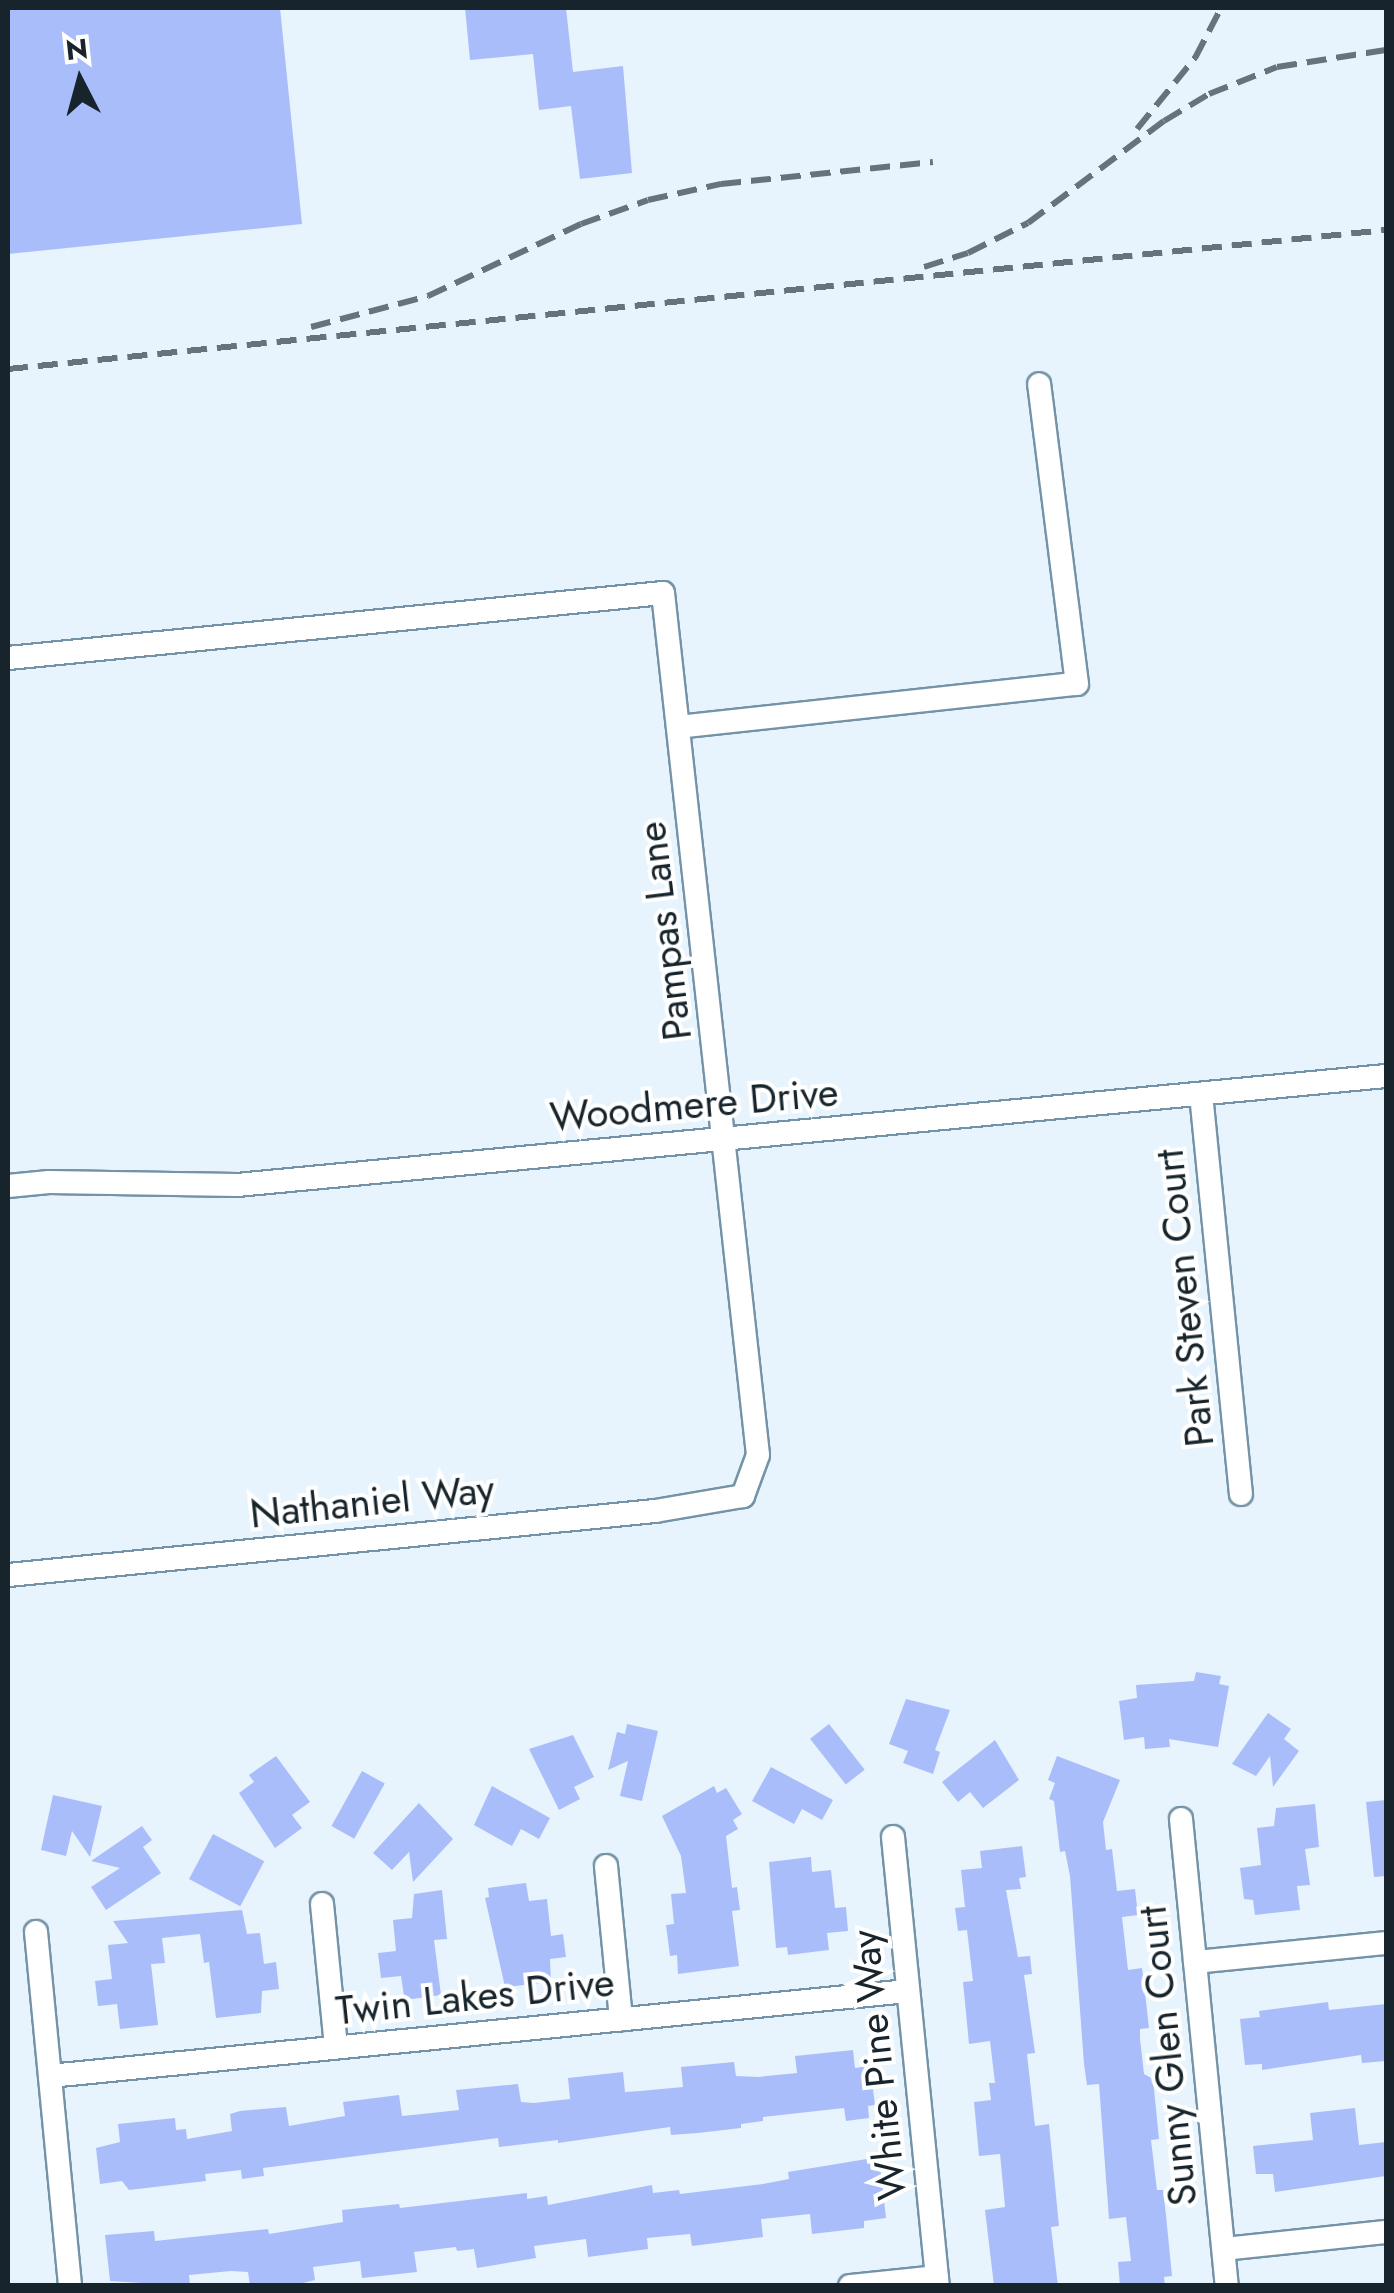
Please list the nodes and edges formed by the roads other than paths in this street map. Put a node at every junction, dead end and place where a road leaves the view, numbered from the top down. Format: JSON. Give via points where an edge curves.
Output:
{"nodes":[{"id":1,"x":1039,"y":384,"type":"dead end"},
{"id":2,"x":8,"y":658,"type":"edge"},
{"id":3,"x":678,"y":727,"type":"junction"},
{"id":4,"x":1386,"y":1076,"type":"edge"},
{"id":5,"x":1201,"y":1094,"type":"junction"},
{"id":6,"x":725,"y":1139,"type":"junction"},
{"id":7,"x":8,"y":1186,"type":"edge"},
{"id":8,"x":1241,"y":1494,"type":"dead end"},
{"id":9,"x":743,"y":1496,"type":"joint"},
{"id":10,"x":8,"y":1575,"type":"edge"},
{"id":11,"x":1181,"y":1820,"type":"dead end"},
{"id":12,"x":893,"y":1837,"type":"dead end"},
{"id":13,"x":606,"y":1866,"type":"dead end"},
{"id":14,"x":322,"y":1904,"type":"dead end"},
{"id":15,"x":36,"y":1932,"type":"dead end"},
{"id":16,"x":1386,"y":1944,"type":"edge"},
{"id":17,"x":1195,"y":1962,"type":"junction"},
{"id":18,"x":908,"y":1991,"type":"junction"},
{"id":19,"x":621,"y":2019,"type":"junction"},
{"id":20,"x":336,"y":2047,"type":"junction"},
{"id":21,"x":50,"y":2076,"type":"junction"},
{"id":22,"x":1386,"y":2232,"type":"edge"},
{"id":23,"x":1224,"y":2249,"type":"junction"},
{"id":24,"x":937,"y":2281,"type":"edge"},
{"id":25,"x":70,"y":2286,"type":"edge"},
{"id":26,"x":850,"y":2286,"type":"edge"},
{"id":27,"x":1227,"y":2286,"type":"edge"}],
"edges":[{"from":1,"to":3,"type":"street","via":[[1077,684]]},
{"from":2,"to":3,"type":"street","name":"Pampas Lane","via":[[663,593]]},
{"from":3,"to":6,"type":"street","name":"Pampas Lane"},
{"from":4,"to":5,"type":"street","name":"Woodmere Drive"},
{"from":5,"to":6,"type":"street","name":"Woodmere Drive"},
{"from":5,"to":8,"type":"street","name":"Park Steven Court"},
{"from":6,"to":7,"type":"street","name":"Woodmere Drive","via":[[237,1185]]},
{"from":6,"to":9,"type":"street","name":"Pampas Lane","via":[[758,1454]]},
{"from":9,"to":10,"type":"street","name":"Nathaniel Way","via":[[655,1511]]},
{"from":11,"to":17,"type":"street","name":"Sunny Glen Court"},
{"from":12,"to":18,"type":"street","name":"White Pine Way"},
{"from":13,"to":19,"type":"street"},
{"from":14,"to":20,"type":"street"},
{"from":15,"to":21,"type":"street"},
{"from":16,"to":17,"type":"street"},
{"from":17,"to":23,"type":"street","name":"Sunny Glen Court"},
{"from":18,"to":19,"type":"street","name":"Twin Lakes Drive"},
{"from":18,"to":24,"type":"street","name":"White Pine Way"},
{"from":19,"to":20,"type":"street","name":"Twin Lakes Drive"},
{"from":20,"to":21,"type":"street","name":"Twin Lakes Drive"},
{"from":21,"to":25,"type":"street"},
{"from":22,"to":23,"type":"street"},
{"from":23,"to":27,"type":"street","name":"Sunny Glen Court"},
{"from":24,"to":26,"type":"street"}]}
